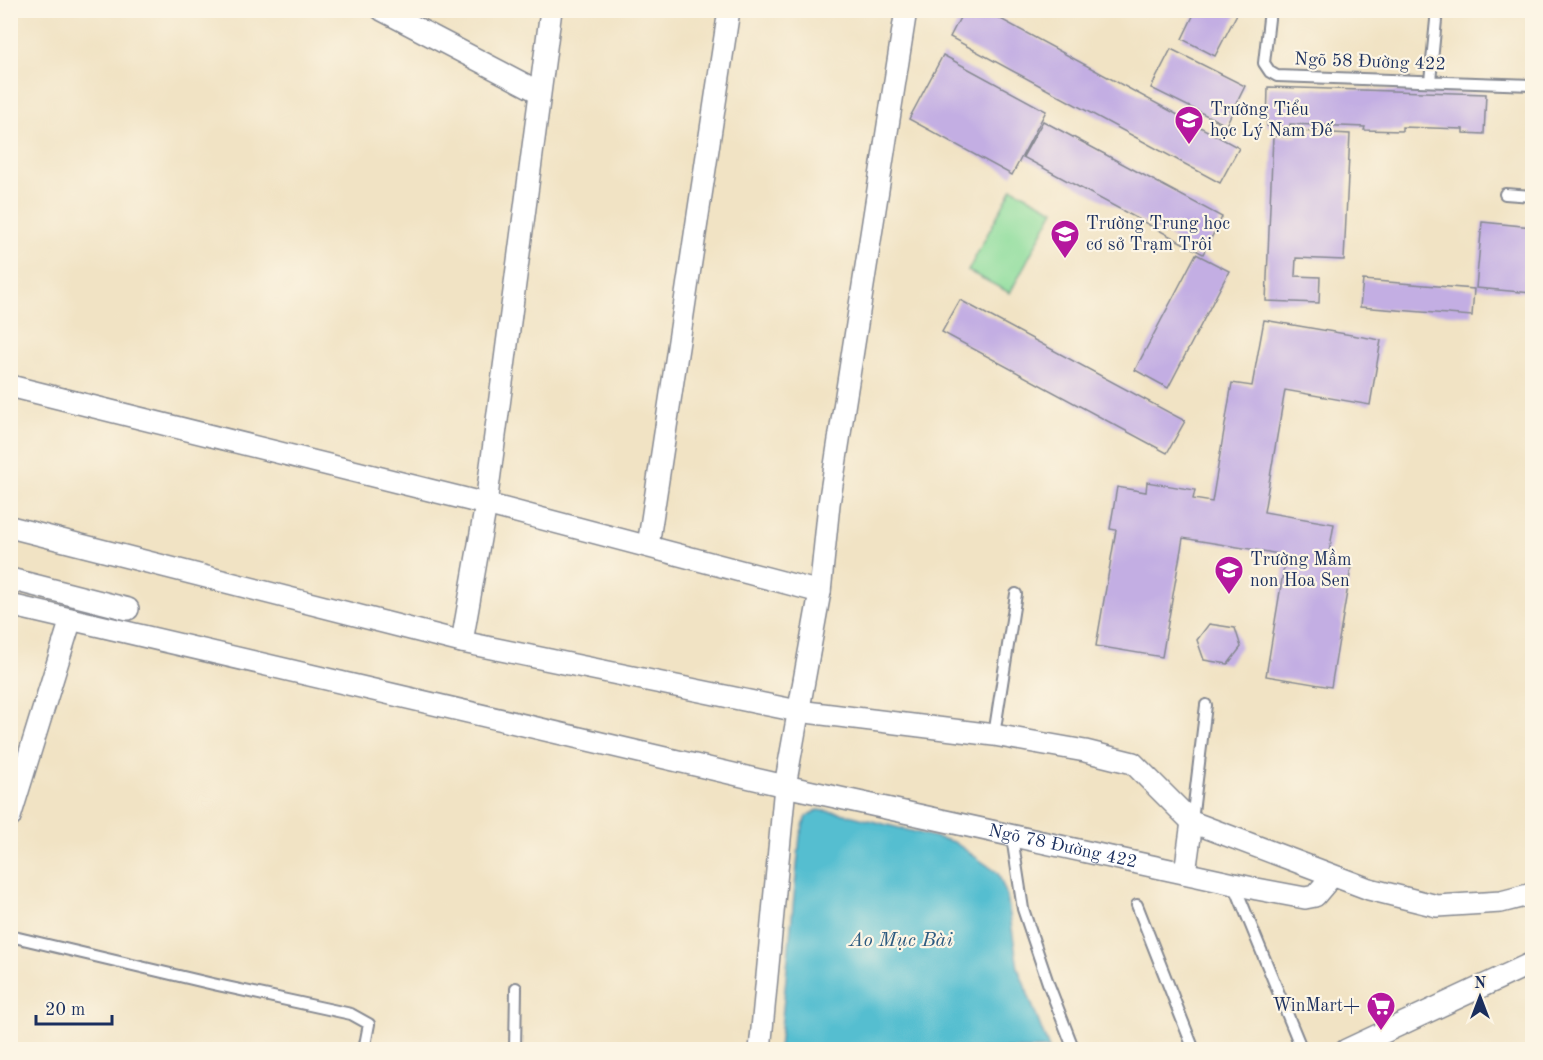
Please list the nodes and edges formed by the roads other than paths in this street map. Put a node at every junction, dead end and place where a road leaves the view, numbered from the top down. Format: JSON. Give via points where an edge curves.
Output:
{"nodes":[{"id":1,"x":382,"y":10,"type":"edge"},
{"id":2,"x":551,"y":10,"type":"edge"},
{"id":3,"x":729,"y":10,"type":"edge"},
{"id":4,"x":906,"y":10,"type":"edge"},
{"id":5,"x":1270,"y":10,"type":"edge"},
{"id":6,"x":1437,"y":10,"type":"edge"},
{"id":7,"x":1430,"y":81,"type":"junction"},
{"id":8,"x":1533,"y":85,"type":"edge"},
{"id":9,"x":539,"y":92,"type":"junction"},
{"id":10,"x":1505,"y":195,"type":"dead end"},
{"id":11,"x":1533,"y":196,"type":"edge"},
{"id":12,"x":10,"y":386,"type":"edge"},
{"id":13,"x":486,"y":504,"type":"junction"},
{"id":14,"x":10,"y":527,"type":"edge"},
{"id":15,"x":648,"y":546,"type":"junction"},
{"id":16,"x":10,"y":579,"type":"edge"},
{"id":17,"x":820,"y":592,"type":"junction"},
{"id":18,"x":1016,"y":594,"type":"dead end"},
{"id":19,"x":10,"y":605,"type":"edge"},
{"id":20,"x":128,"y":609,"type":"dead end"},
{"id":21,"x":71,"y":619,"type":"junction"},
{"id":22,"x":462,"y":642,"type":"junction"},
{"id":23,"x":1206,"y":705,"type":"dead end"},
{"id":24,"x":798,"y":711,"type":"junction"},
{"id":25,"x":994,"y":735,"type":"junction"},
{"id":26,"x":785,"y":786,"type":"junction"},
{"id":27,"x":10,"y":817,"type":"edge"},
{"id":28,"x":1192,"y":822,"type":"junction"},
{"id":29,"x":1012,"y":837,"type":"junction"},
{"id":30,"x":1185,"y":873,"type":"junction"},
{"id":31,"x":1332,"y":876,"type":"junction"},
{"id":32,"x":1234,"y":884,"type":"junction"},
{"id":33,"x":1533,"y":894,"type":"edge"},
{"id":34,"x":1137,"y":905,"type":"dead end"},
{"id":35,"x":10,"y":936,"type":"edge"},
{"id":36,"x":1533,"y":963,"type":"edge"},
{"id":37,"x":516,"y":988,"type":"dead end"},
{"id":38,"x":364,"y":1050,"type":"edge"},
{"id":39,"x":515,"y":1050,"type":"edge"},
{"id":40,"x":760,"y":1050,"type":"edge"},
{"id":41,"x":1074,"y":1050,"type":"edge"},
{"id":42,"x":1194,"y":1050,"type":"edge"},
{"id":43,"x":1302,"y":1050,"type":"edge"},
{"id":44,"x":1346,"y":1050,"type":"edge"}],
"edges":[{"from":1,"to":9,"type":"street"},
{"from":2,"to":9,"type":"street"},
{"from":3,"to":15,"type":"street"},
{"from":4,"to":17,"type":"street","via":[[829,504]]},
{"from":5,"to":7,"type":"lane","name":"Ngõ 58 Đường 422","via":[[1264,63],[1277,76]]},
{"from":6,"to":7,"type":"lane"},
{"from":7,"to":8,"type":"lane","name":"Ngõ 58 Đường 422"},
{"from":9,"to":13,"type":"street"},
{"from":10,"to":11,"type":"lane"},
{"from":12,"to":13,"type":"street"},
{"from":13,"to":15,"type":"street"},
{"from":13,"to":22,"type":"street"},
{"from":14,"to":22,"type":"street"},
{"from":15,"to":17,"type":"street"},
{"from":16,"to":20,"type":"street"},
{"from":17,"to":24,"type":"street"},
{"from":18,"to":25,"type":"lane"},
{"from":19,"to":21,"type":"street","name":"Ngõ 78 Đường 422"},
{"from":21,"to":26,"type":"street","name":"Ngõ 78 Đường 422"},
{"from":21,"to":27,"type":"street"},
{"from":22,"to":24,"type":"street"},
{"from":23,"to":28,"type":"lane"},
{"from":24,"to":25,"type":"street"},
{"from":24,"to":26,"type":"street"},
{"from":25,"to":28,"type":"street","via":[[1134,763]]},
{"from":26,"to":29,"type":"street","name":"Ngõ 78 Đường 422"},
{"from":26,"to":40,"type":"street"},
{"from":28,"to":30,"type":"street"},
{"from":28,"to":31,"type":"street"},
{"from":29,"to":30,"type":"street","name":"Ngõ 78 Đường 422"},
{"from":29,"to":41,"type":"lane","via":[[1023,909]]},
{"from":30,"to":32,"type":"street","name":"Ngõ 78 Đường 422"},
{"from":31,"to":32,"type":"street","name":"Ngõ 78 Đường 422","via":[[1315,896],[1305,898]]},
{"from":31,"to":33,"type":"street","via":[[1369,890],[1437,906],[1501,902]]},
{"from":32,"to":43,"type":"lane"},
{"from":34,"to":42,"type":"lane"},
{"from":35,"to":38,"type":"lane","via":[[351,1014],[369,1024]]},
{"from":36,"to":44,"type":"street"},
{"from":37,"to":39,"type":"lane"}]}
